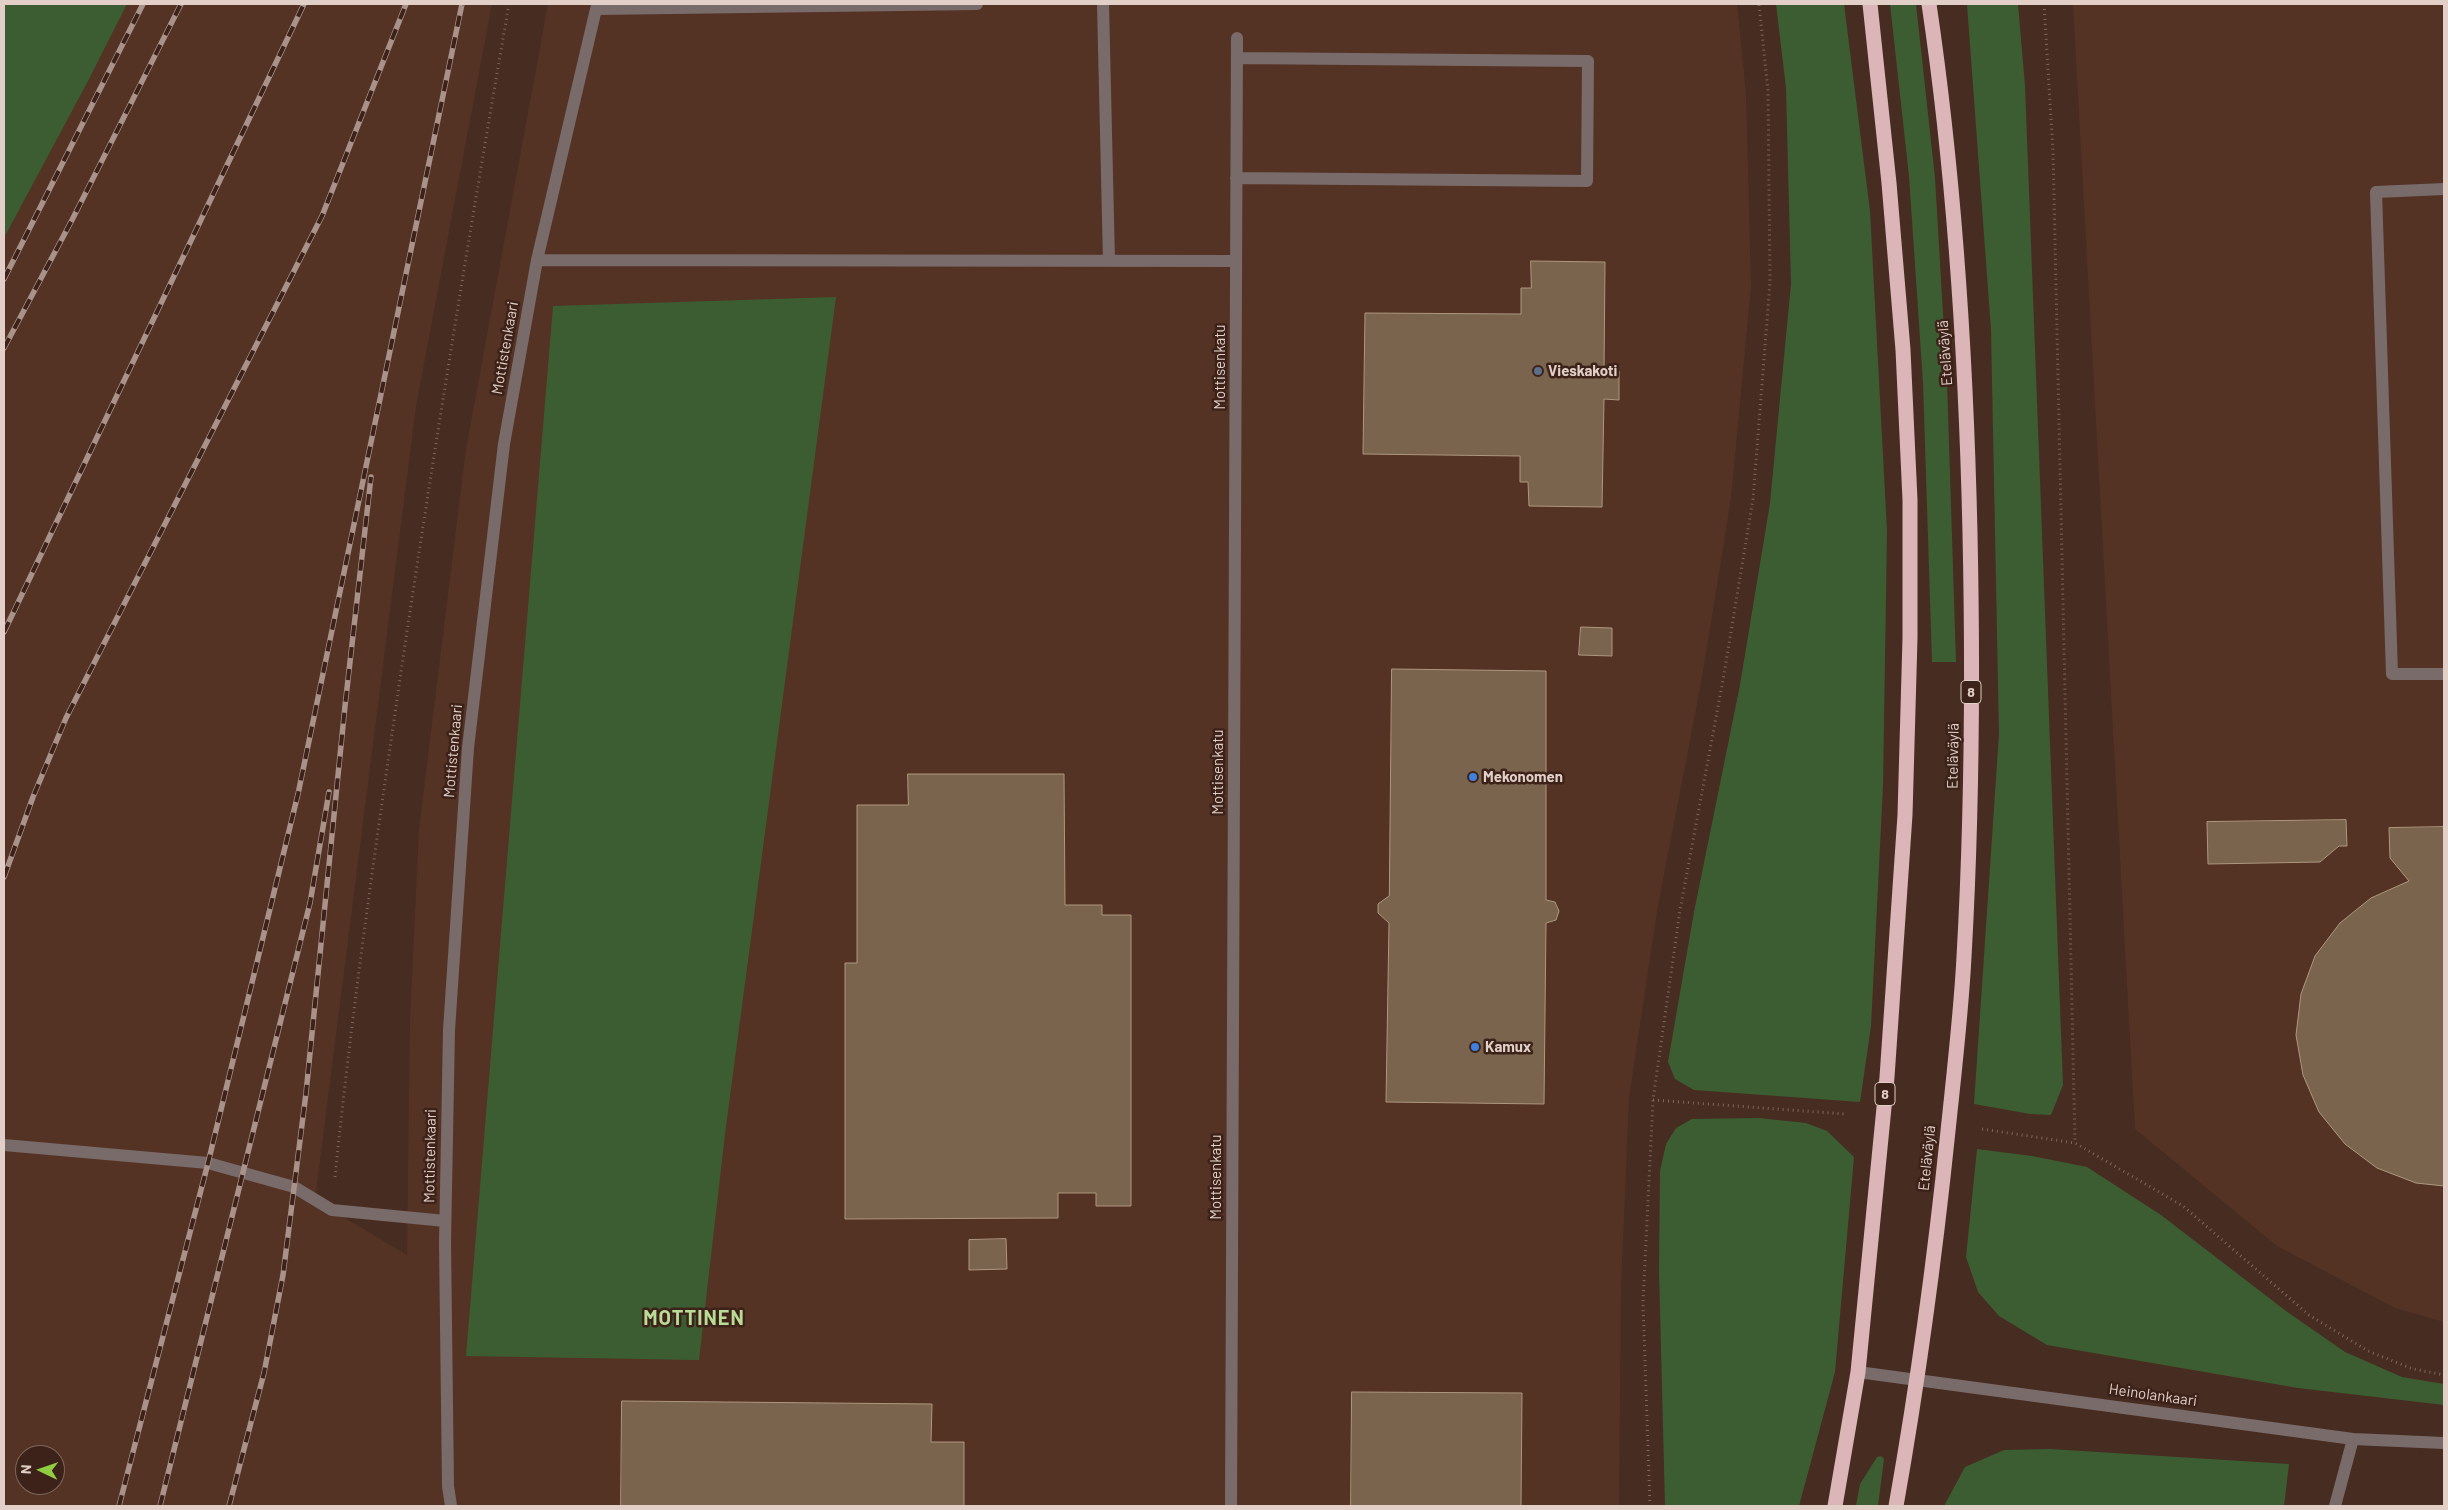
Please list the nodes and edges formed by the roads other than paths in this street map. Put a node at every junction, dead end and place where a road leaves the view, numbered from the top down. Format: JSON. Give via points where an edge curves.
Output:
{"nodes":[{"id":1,"x":977,"y":4,"type":"edge"},
{"id":2,"x":1102,"y":4,"type":"edge"},
{"id":3,"x":1870,"y":4,"type":"edge"},
{"id":4,"x":1929,"y":4,"type":"edge"},
{"id":5,"x":1237,"y":38,"type":"dead end"},
{"id":6,"x":1237,"y":58,"type":"junction"},
{"id":7,"x":1236,"y":178,"type":"junction"},
{"id":8,"x":2444,"y":189,"type":"edge"},
{"id":9,"x":537,"y":260,"type":"junction"},
{"id":10,"x":1109,"y":261,"type":"junction"},
{"id":11,"x":1236,"y":261,"type":"junction"},
{"id":12,"x":2444,"y":674,"type":"edge"},
{"id":13,"x":4,"y":1146,"type":"edge"},
{"id":14,"x":445,"y":1221,"type":"junction"},
{"id":15,"x":1858,"y":1372,"type":"junction"},
{"id":16,"x":1918,"y":1380,"type":"junction"},
{"id":17,"x":2353,"y":1439,"type":"junction"},
{"id":18,"x":2444,"y":1443,"type":"edge"},
{"id":19,"x":452,"y":1506,"type":"edge"},
{"id":20,"x":1231,"y":1506,"type":"edge"},
{"id":21,"x":1835,"y":1506,"type":"edge"},
{"id":22,"x":1896,"y":1506,"type":"edge"},
{"id":23,"x":2335,"y":1506,"type":"edge"}],
"edges":[{"from":1,"to":9,"type":"street","name":"Mottistenkaari","via":[[596,9]]},
{"from":2,"to":10,"type":"street"},
{"from":3,"to":15,"type":"highway","number":"8","via":[[1903,350],[1910,500],[1910,638],[1905,825],[1887,1077]]},
{"from":4,"to":16,"type":"highway","name":"Eteläväylä","number":"8","via":[[1950,176],[1965,377],[1972,645],[1964,959],[1943,1176]]},
{"from":5,"to":6,"type":"street","name":"Mottisenkatu"},
{"from":6,"to":7,"type":"street","name":"Mottisenkatu"},
{"from":6,"to":7,"type":"street","via":[[1588,61],[1587,181]]},
{"from":7,"to":11,"type":"street","name":"Mottisenkatu"},
{"from":8,"to":12,"type":"street","via":[[2376,192],[2392,674]]},
{"from":9,"to":10,"type":"street"},
{"from":9,"to":14,"type":"street","name":"Mottistenkaari","via":[[504,444],[468,748],[449,1030]]},
{"from":10,"to":11,"type":"street"},
{"from":11,"to":20,"type":"street","name":"Mottisenkatu"},
{"from":13,"to":14,"type":"street","via":[[208,1163],[294,1188],[332,1210]]},
{"from":14,"to":19,"type":"street","name":"Mottistenkaari","via":[[448,1486]]},
{"from":15,"to":16,"type":"street","name":"Heinolankaari"},
{"from":15,"to":21,"type":"highway","number":"8"},
{"from":16,"to":17,"type":"street","name":"Heinolankaari"},
{"from":16,"to":22,"type":"highway","name":"Eteläväylä","number":"8"},
{"from":17,"to":18,"type":"street","name":"Heinolankaari"},
{"from":17,"to":23,"type":"street"}]}
